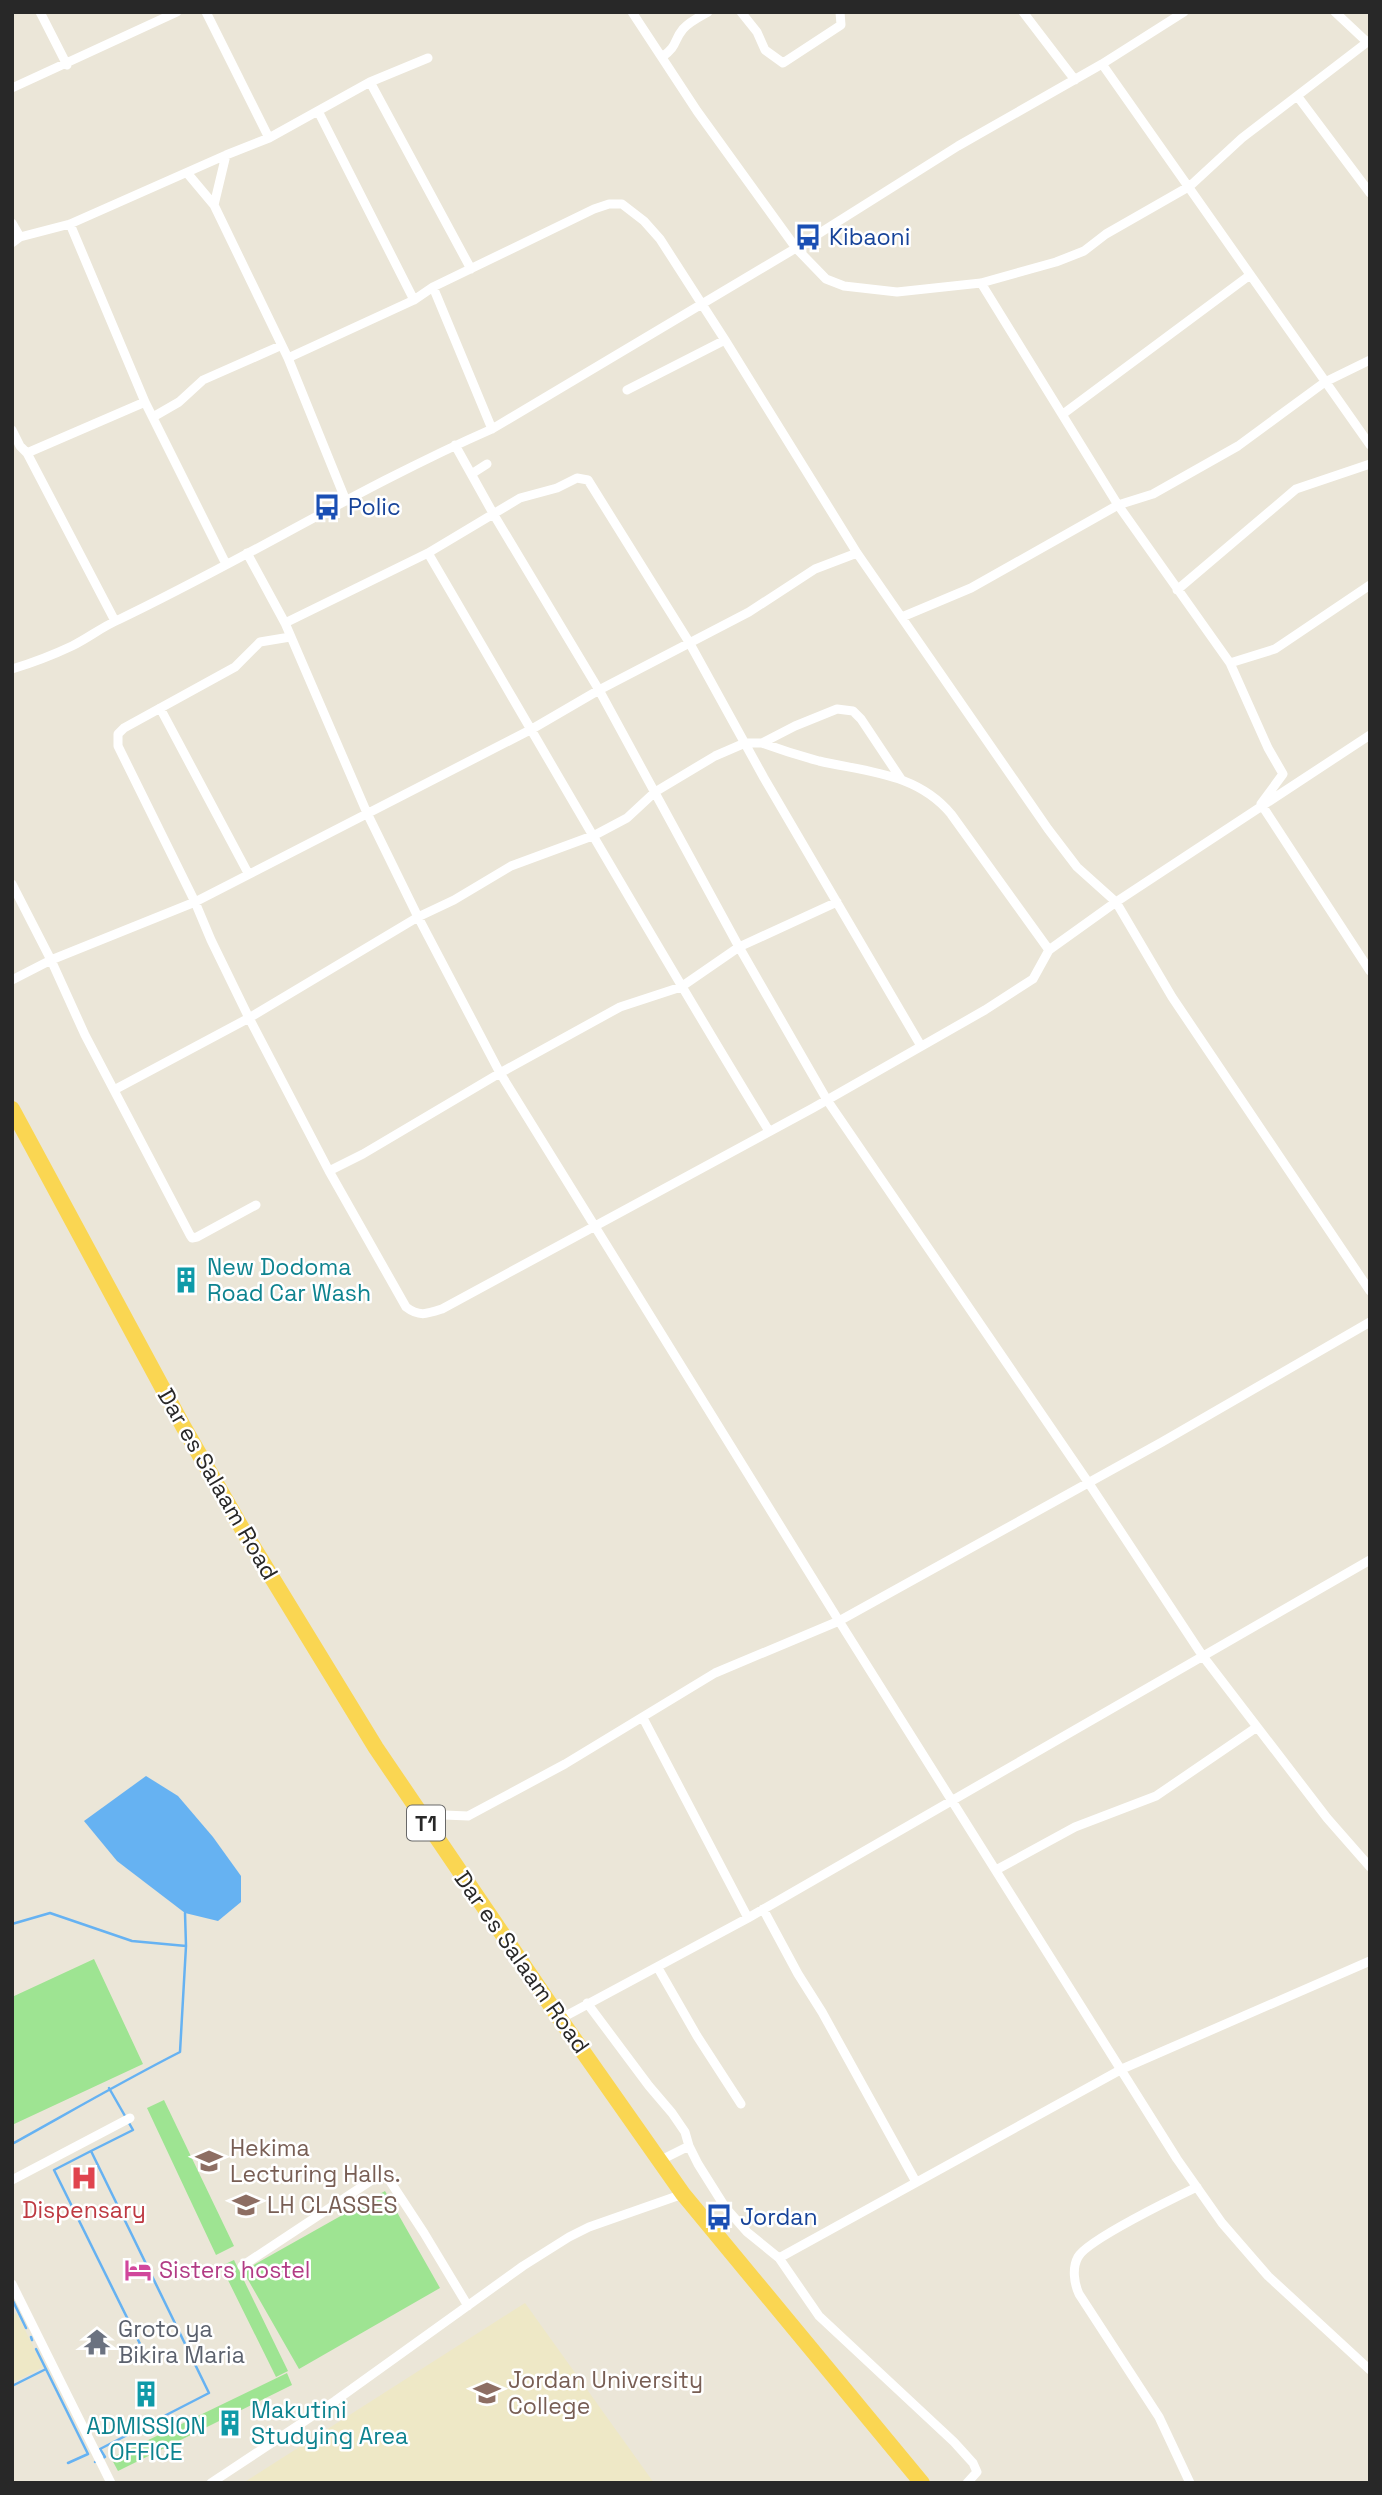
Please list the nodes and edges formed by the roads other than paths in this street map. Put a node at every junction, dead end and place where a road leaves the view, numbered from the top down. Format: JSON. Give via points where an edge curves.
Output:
{"nodes":[{"id":1,"x":40,"y":12,"type":"edge"},
{"id":2,"x":177,"y":12,"type":"edge"},
{"id":3,"x":206,"y":12,"type":"edge"},
{"id":4,"x":632,"y":12,"type":"edge"},
{"id":5,"x":708,"y":12,"type":"edge"},
{"id":6,"x":741,"y":12,"type":"edge"},
{"id":7,"x":840,"y":12,"type":"edge"},
{"id":8,"x":1023,"y":12,"type":"edge"},
{"id":9,"x":1184,"y":12,"type":"edge"},
{"id":10,"x":1335,"y":12,"type":"edge"},
{"id":11,"x":1368,"y":41,"type":"edge"},
{"id":12,"x":662,"y":57,"type":"junction"},
{"id":13,"x":428,"y":58,"type":"dead end"},
{"id":14,"x":1102,"y":64,"type":"junction"},
{"id":15,"x":67,"y":65,"type":"junction"},
{"id":16,"x":1075,"y":80,"type":"junction"},
{"id":17,"x":370,"y":82,"type":"junction"},
{"id":18,"x":12,"y":88,"type":"edge"},
{"id":19,"x":1298,"y":97,"type":"junction"},
{"id":20,"x":318,"y":111,"type":"junction"},
{"id":21,"x":269,"y":138,"type":"junction"},
{"id":22,"x":226,"y":155,"type":"junction"},
{"id":23,"x":188,"y":174,"type":"junction"},
{"id":24,"x":1190,"y":186,"type":"junction"},
{"id":25,"x":1370,"y":193,"type":"edge"},
{"id":26,"x":214,"y":205,"type":"junction"},
{"id":27,"x":12,"y":223,"type":"edge"},
{"id":28,"x":70,"y":224,"type":"junction"},
{"id":29,"x":16,"y":240,"type":"edge"},
{"id":30,"x":796,"y":248,"type":"junction"},
{"id":31,"x":471,"y":269,"type":"junction"},
{"id":32,"x":1250,"y":275,"type":"junction"},
{"id":33,"x":981,"y":283,"type":"junction"},
{"id":34,"x":433,"y":287,"type":"junction"},
{"id":35,"x":414,"y":300,"type":"junction"},
{"id":36,"x":702,"y":305,"type":"junction"},
{"id":37,"x":725,"y":340,"type":"junction"},
{"id":38,"x":280,"y":346,"type":"junction"},
{"id":39,"x":288,"y":358,"type":"junction"},
{"id":40,"x":1370,"y":360,"type":"edge"},
{"id":41,"x":1325,"y":382,"type":"junction"},
{"id":42,"x":627,"y":390,"type":"dead end"},
{"id":43,"x":145,"y":402,"type":"junction"},
{"id":44,"x":1063,"y":414,"type":"junction"},
{"id":45,"x":153,"y":417,"type":"junction"},
{"id":46,"x":492,"y":429,"type":"junction"},
{"id":47,"x":12,"y":430,"type":"edge"},
{"id":48,"x":455,"y":445,"type":"junction"},
{"id":49,"x":1370,"y":445,"type":"edge"},
{"id":50,"x":27,"y":453,"type":"junction"},
{"id":51,"x":487,"y":464,"type":"dead end"},
{"id":52,"x":1370,"y":464,"type":"edge"},
{"id":53,"x":473,"y":473,"type":"junction"},
{"id":54,"x":346,"y":501,"type":"junction"},
{"id":55,"x":1118,"y":505,"type":"junction"},
{"id":56,"x":494,"y":515,"type":"junction"},
{"id":57,"x":428,"y":553,"type":"junction"},
{"id":58,"x":857,"y":553,"type":"junction"},
{"id":59,"x":247,"y":554,"type":"junction"},
{"id":60,"x":226,"y":564,"type":"junction"},
{"id":61,"x":1370,"y":586,"type":"edge"},
{"id":62,"x":1177,"y":590,"type":"junction"},
{"id":63,"x":902,"y":617,"type":"junction"},
{"id":64,"x":115,"y":621,"type":"junction"},
{"id":65,"x":285,"y":623,"type":"junction"},
{"id":66,"x":290,"y":637,"type":"junction"},
{"id":67,"x":689,"y":642,"type":"junction"},
{"id":68,"x":1230,"y":663,"type":"junction"},
{"id":69,"x":12,"y":669,"type":"edge"},
{"id":70,"x":600,"y":690,"type":"junction"},
{"id":71,"x":160,"y":708,"type":"junction"},
{"id":72,"x":532,"y":729,"type":"junction"},
{"id":73,"x":1370,"y":735,"type":"edge"},
{"id":74,"x":745,"y":743,"type":"junction"},
{"id":75,"x":762,"y":743,"type":"junction"},
{"id":76,"x":901,"y":779,"type":"junction"},
{"id":77,"x":655,"y":792,"type":"junction"},
{"id":78,"x":1261,"y":804,"type":"junction"},
{"id":79,"x":367,"y":813,"type":"junction"},
{"id":80,"x":595,"y":835,"type":"junction"},
{"id":81,"x":248,"y":873,"type":"junction"},
{"id":82,"x":12,"y":884,"type":"edge"},
{"id":83,"x":195,"y":902,"type":"junction"},
{"id":84,"x":837,"y":902,"type":"junction"},
{"id":85,"x":1116,"y":902,"type":"junction"},
{"id":86,"x":418,"y":917,"type":"junction"},
{"id":87,"x":740,"y":947,"type":"junction"},
{"id":88,"x":1049,"y":950,"type":"junction"},
{"id":89,"x":51,"y":960,"type":"junction"},
{"id":90,"x":1370,"y":971,"type":"edge"},
{"id":91,"x":12,"y":980,"type":"edge"},
{"id":92,"x":681,"y":987,"type":"junction"},
{"id":93,"x":249,"y":1018,"type":"junction"},
{"id":94,"x":921,"y":1046,"type":"junction"},
{"id":95,"x":500,"y":1073,"type":"junction"},
{"id":96,"x":114,"y":1090,"type":"junction"},
{"id":97,"x":827,"y":1100,"type":"junction"},
{"id":98,"x":12,"y":1109,"type":"edge"},
{"id":99,"x":769,"y":1131,"type":"junction"},
{"id":100,"x":329,"y":1171,"type":"junction"},
{"id":101,"x":256,"y":1205,"type":"dead end"},
{"id":102,"x":595,"y":1226,"type":"junction"},
{"id":103,"x":1370,"y":1291,"type":"edge"},
{"id":104,"x":1370,"y":1322,"type":"edge"},
{"id":105,"x":1088,"y":1482,"type":"junction"},
{"id":106,"x":1370,"y":1560,"type":"edge"},
{"id":107,"x":839,"y":1622,"type":"junction"},
{"id":108,"x":1202,"y":1655,"type":"junction"},
{"id":109,"x":643,"y":1718,"type":"junction"},
{"id":110,"x":1258,"y":1727,"type":"junction"},
{"id":111,"x":951,"y":1800,"type":"junction"},
{"id":112,"x":420,"y":1814,"type":"junction"},
{"id":113,"x":1370,"y":1867,"type":"edge"},
{"id":114,"x":996,"y":1870,"type":"junction"},
{"id":115,"x":763,"y":1909,"type":"junction"},
{"id":116,"x":748,"y":1918,"type":"junction"},
{"id":117,"x":1370,"y":1961,"type":"edge"},
{"id":118,"x":658,"y":1968,"type":"junction"},
{"id":119,"x":587,"y":2003,"type":"junction"},
{"id":120,"x":560,"y":2019,"type":"junction"},
{"id":121,"x":1122,"y":2069,"type":"junction"},
{"id":122,"x":741,"y":2104,"type":"dead end"},
{"id":123,"x":131,"y":2118,"type":"dead end"},
{"id":124,"x":689,"y":2146,"type":"junction"},
{"id":125,"x":661,"y":2160,"type":"junction"},
{"id":126,"x":12,"y":2180,"type":"edge"},
{"id":127,"x":916,"y":2182,"type":"junction"},
{"id":128,"x":1197,"y":2187,"type":"junction"},
{"id":129,"x":683,"y":2194,"type":"junction"},
{"id":130,"x":779,"y":2258,"type":"junction"},
{"id":131,"x":242,"y":2266,"type":"dead end"},
{"id":132,"x":12,"y":2284,"type":"edge"},
{"id":133,"x":468,"y":2306,"type":"junction"},
{"id":134,"x":1370,"y":2370,"type":"edge"},
{"id":135,"x":111,"y":2483,"type":"edge"},
{"id":136,"x":211,"y":2483,"type":"edge"},
{"id":137,"x":922,"y":2483,"type":"edge"},
{"id":138,"x":967,"y":2483,"type":"edge"},
{"id":139,"x":1190,"y":2483,"type":"edge"}],
"edges":[{"from":1,"to":15,"type":"street"},
{"from":2,"to":15,"type":"street"},
{"from":3,"to":21,"type":"street"},
{"from":4,"to":12,"type":"street"},
{"from":5,"to":12,"type":"street","via":[[682,30],[674,48]]},
{"from":6,"to":7,"type":"street","via":[[765,50],[783,63],[841,25]]},
{"from":8,"to":16,"type":"street"},
{"from":9,"to":14,"type":"street"},
{"from":10,"to":11,"type":"street"},
{"from":11,"to":19,"type":"street"},
{"from":12,"to":30,"type":"street"},
{"from":13,"to":17,"type":"street"},
{"from":14,"to":16,"type":"street"},
{"from":14,"to":24,"type":"street"},
{"from":15,"to":18,"type":"street"},
{"from":16,"to":30,"type":"street","via":[[958,146]]},
{"from":17,"to":20,"type":"street"},
{"from":17,"to":31,"type":"street"},
{"from":19,"to":24,"type":"street","via":[[1241,138]]},
{"from":19,"to":25,"type":"street"},
{"from":20,"to":21,"type":"street"},
{"from":20,"to":35,"type":"street"},
{"from":21,"to":22,"type":"street"},
{"from":22,"to":23,"type":"street"},
{"from":22,"to":26,"type":"street"},
{"from":23,"to":26,"type":"street"},
{"from":23,"to":28,"type":"street"},
{"from":24,"to":32,"type":"street"},
{"from":24,"to":33,"type":"street","via":[[1084,251]]},
{"from":26,"to":38,"type":"street"},
{"from":27,"to":29,"type":"street"},
{"from":28,"to":29,"type":"street"},
{"from":28,"to":43,"type":"street"},
{"from":30,"to":33,"type":"street","via":[[826,279],[844,286],[897,292]]},
{"from":30,"to":36,"type":"street"},
{"from":31,"to":34,"type":"street"},
{"from":31,"to":36,"type":"street","via":[[594,209],[617,203],[632,210],[660,240]]},
{"from":32,"to":41,"type":"street"},
{"from":32,"to":44,"type":"street"},
{"from":33,"to":44,"type":"street"},
{"from":34,"to":35,"type":"street"},
{"from":34,"to":46,"type":"street"},
{"from":35,"to":39,"type":"street"},
{"from":36,"to":37,"type":"street"},
{"from":36,"to":46,"type":"street"},
{"from":37,"to":42,"type":"street"},
{"from":37,"to":58,"type":"street"},
{"from":38,"to":39,"type":"street"},
{"from":38,"to":45,"type":"street","via":[[203,380]]},
{"from":39,"to":54,"type":"street"},
{"from":40,"to":41,"type":"street"},
{"from":41,"to":49,"type":"street"},
{"from":41,"to":55,"type":"street","via":[[1238,446],[1153,494]]},
{"from":43,"to":45,"type":"street"},
{"from":43,"to":50,"type":"street"},
{"from":44,"to":55,"type":"street"},
{"from":45,"to":60,"type":"street"},
{"from":46,"to":48,"type":"street"},
{"from":47,"to":50,"type":"street"},
{"from":48,"to":53,"type":"street"},
{"from":48,"to":54,"type":"street"},
{"from":50,"to":64,"type":"street"},
{"from":51,"to":53,"type":"street"},
{"from":52,"to":62,"type":"street","via":[[1296,489]]},
{"from":53,"to":56,"type":"street"},
{"from":54,"to":59,"type":"street"},
{"from":55,"to":62,"type":"street"},
{"from":55,"to":63,"type":"street","via":[[971,588]]},
{"from":56,"to":57,"type":"street"},
{"from":56,"to":67,"type":"street","via":[[520,498],[577,478],[588,480]]},
{"from":56,"to":70,"type":"street"},
{"from":57,"to":65,"type":"street"},
{"from":57,"to":72,"type":"street"},
{"from":58,"to":63,"type":"street"},
{"from":58,"to":67,"type":"street","via":[[815,569],[749,612]]},
{"from":59,"to":60,"type":"street"},
{"from":59,"to":65,"type":"street"},
{"from":60,"to":64,"type":"street"},
{"from":61,"to":68,"type":"street","via":[[1275,649]]},
{"from":62,"to":68,"type":"street"},
{"from":63,"to":85,"type":"street","via":[[1077,867]]},
{"from":64,"to":69,"type":"street","via":[[72,646]]},
{"from":65,"to":66,"type":"street"},
{"from":66,"to":71,"type":"street","via":[[260,642],[235,667]]},
{"from":66,"to":79,"type":"street"},
{"from":67,"to":70,"type":"street"},
{"from":67,"to":74,"type":"street"},
{"from":68,"to":78,"type":"street","via":[[1283,774]]},
{"from":70,"to":72,"type":"street"},
{"from":70,"to":77,"type":"street"},
{"from":71,"to":81,"type":"street"},
{"from":71,"to":83,"type":"street","via":[[124,728],[118,734],[118,746]]},
{"from":72,"to":79,"type":"street"},
{"from":72,"to":80,"type":"street"},
{"from":73,"to":78,"type":"street"},
{"from":74,"to":75,"type":"street"},
{"from":74,"to":77,"type":"street","via":[[715,755]]},
{"from":74,"to":84,"type":"street"},
{"from":75,"to":76,"type":"street"},
{"from":75,"to":76,"type":"street","via":[[827,712],[846,709],[861,719]]},
{"from":76,"to":88,"type":"street","via":[[946,807]]},
{"from":77,"to":80,"type":"street","via":[[627,818]]},
{"from":77,"to":87,"type":"street"},
{"from":78,"to":85,"type":"street"},
{"from":78,"to":90,"type":"street"},
{"from":79,"to":81,"type":"street"},
{"from":79,"to":86,"type":"street"},
{"from":80,"to":86,"type":"street","via":[[511,866]]},
{"from":80,"to":92,"type":"street"},
{"from":81,"to":83,"type":"street"},
{"from":82,"to":89,"type":"street"},
{"from":83,"to":89,"type":"street"},
{"from":83,"to":93,"type":"street"},
{"from":84,"to":87,"type":"street"},
{"from":84,"to":94,"type":"street"},
{"from":85,"to":88,"type":"street"},
{"from":85,"to":103,"type":"street","via":[[1179,1008]]},
{"from":86,"to":93,"type":"street"},
{"from":86,"to":95,"type":"street"},
{"from":87,"to":92,"type":"street"},
{"from":87,"to":97,"type":"street"},
{"from":88,"to":94,"type":"street","via":[[1033,979]]},
{"from":89,"to":91,"type":"street"},
{"from":89,"to":96,"type":"street"},
{"from":92,"to":95,"type":"street","via":[[620,1007]]},
{"from":92,"to":99,"type":"street"},
{"from":93,"to":96,"type":"street"},
{"from":93,"to":100,"type":"street"},
{"from":94,"to":97,"type":"street"},
{"from":95,"to":100,"type":"street"},
{"from":95,"to":102,"type":"street"},
{"from":96,"to":101,"type":"street","via":[[192,1238]]},
{"from":97,"to":99,"type":"street"},
{"from":97,"to":105,"type":"street"},
{"from":98,"to":112,"type":"highway","name":"Dar es Salaam Road","number":"T1","via":[[223,1496]]},
{"from":99,"to":102,"type":"street"},
{"from":100,"to":102,"type":"street","via":[[406,1307],[415,1314],[442,1309]]},
{"from":102,"to":107,"type":"street"},
{"from":104,"to":105,"type":"street"},
{"from":105,"to":107,"type":"street"},
{"from":105,"to":108,"type":"street"},
{"from":106,"to":108,"type":"street"},
{"from":107,"to":109,"type":"street","via":[[715,1673]]},
{"from":107,"to":111,"type":"street"},
{"from":108,"to":110,"type":"street"},
{"from":108,"to":111,"type":"street"},
{"from":109,"to":112,"type":"street","via":[[468,1816]]},
{"from":109,"to":116,"type":"street"},
{"from":110,"to":113,"type":"street"},
{"from":110,"to":114,"type":"street","via":[[1156,1796],[1074,1827]]},
{"from":111,"to":114,"type":"street"},
{"from":111,"to":115,"type":"street"},
{"from":112,"to":120,"type":"highway","name":"Dar es Salaam Road","number":"T1"},
{"from":114,"to":121,"type":"street"},
{"from":115,"to":116,"type":"street"},
{"from":115,"to":127,"type":"street"},
{"from":116,"to":118,"type":"street"},
{"from":117,"to":121,"type":"street"},
{"from":118,"to":119,"type":"street"},
{"from":118,"to":122,"type":"street"},
{"from":119,"to":120,"type":"street"},
{"from":119,"to":124,"type":"street","via":[[672,2113]]},
{"from":120,"to":125,"type":"highway","name":"Dar es Salaam Road","number":"T1"},
{"from":121,"to":127,"type":"street"},
{"from":121,"to":128,"type":"street"},
{"from":123,"to":126,"type":"street"},
{"from":124,"to":125,"type":"street"},
{"from":124,"to":130,"type":"street","via":[[725,2207]]},
{"from":125,"to":129,"type":"highway","name":"Dar es Salaam Road","number":"T1"},
{"from":127,"to":130,"type":"street"},
{"from":128,"to":134,"type":"street","via":[[1268,2276]]},
{"from":128,"to":139,"type":"street","via":[[1087,2248],[1077,2260],[1074,2280],[1159,2417]]},
{"from":129,"to":133,"type":"street","via":[[589,2227]]},
{"from":129,"to":137,"type":"highway","name":"Dar es Salaam Road","number":"T1"},
{"from":130,"to":138,"type":"street","via":[[819,2316],[973,2463],[977,2472]]},
{"from":131,"to":133,"type":"street","via":[[384,2172]]},
{"from":132,"to":135,"type":"street"},
{"from":133,"to":136,"type":"street"}]}
